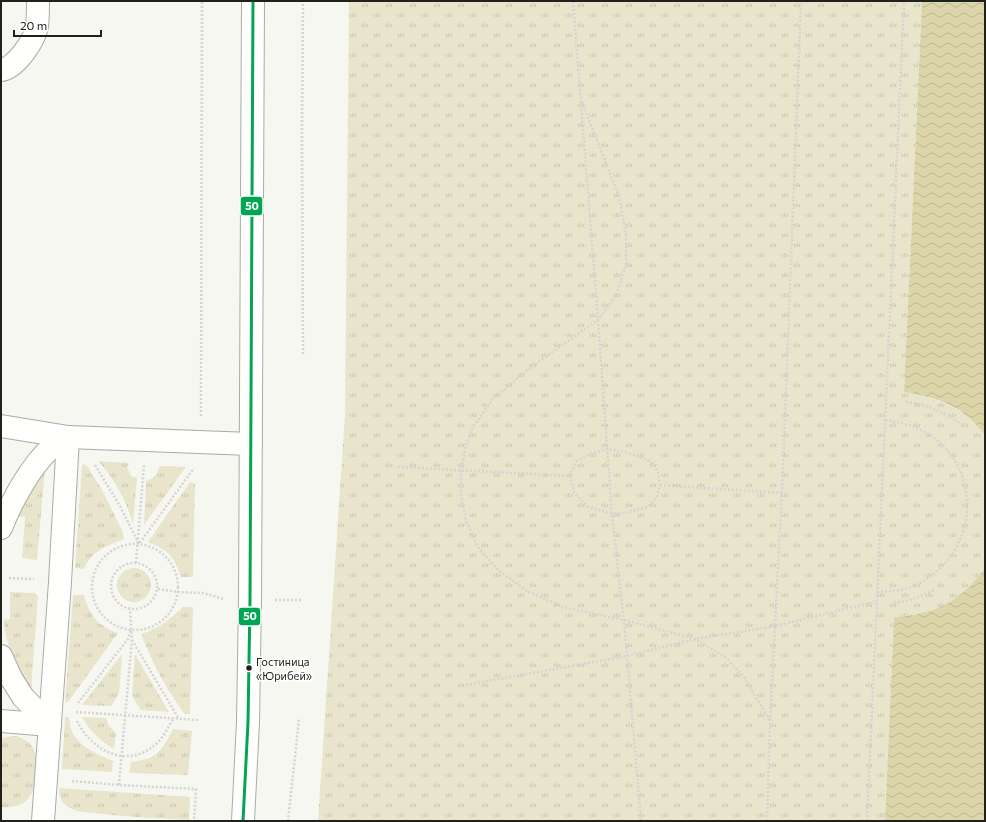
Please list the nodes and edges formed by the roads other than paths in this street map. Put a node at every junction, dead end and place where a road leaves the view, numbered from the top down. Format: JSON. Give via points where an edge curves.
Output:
{"nodes":[{"id":1,"x":38,"y":1,"type":"edge"},
{"id":2,"x":253,"y":1,"type":"edge"},
{"id":3,"x":1,"y":70,"type":"edge"},
{"id":4,"x":1,"y":426,"type":"edge"},
{"id":5,"x":68,"y":437,"type":"junction"},
{"id":6,"x":251,"y":444,"type":"junction"},
{"id":7,"x":1,"y":528,"type":"edge"},
{"id":8,"x":1,"y":656,"type":"edge"},
{"id":9,"x":1,"y":721,"type":"edge"},
{"id":10,"x":50,"y":724,"type":"junction"},
{"id":11,"x":43,"y":821,"type":"edge"},
{"id":12,"x":243,"y":821,"type":"edge"}],
"edges":[{"from":1,"to":3,"type":"street","via":[[37,28],[26,52],[6,70]]},
{"from":2,"to":6,"type":"street"},
{"from":4,"to":5,"type":"street"},
{"from":5,"to":6,"type":"street"},
{"from":5,"to":7,"type":"street","via":[[52,446],[36,463]]},
{"from":5,"to":10,"type":"street"},
{"from":6,"to":12,"type":"street","via":[[248,715]]},
{"from":8,"to":10,"type":"street","via":[[10,678],[23,698]]},
{"from":9,"to":10,"type":"street"},
{"from":10,"to":11,"type":"street"}]}
